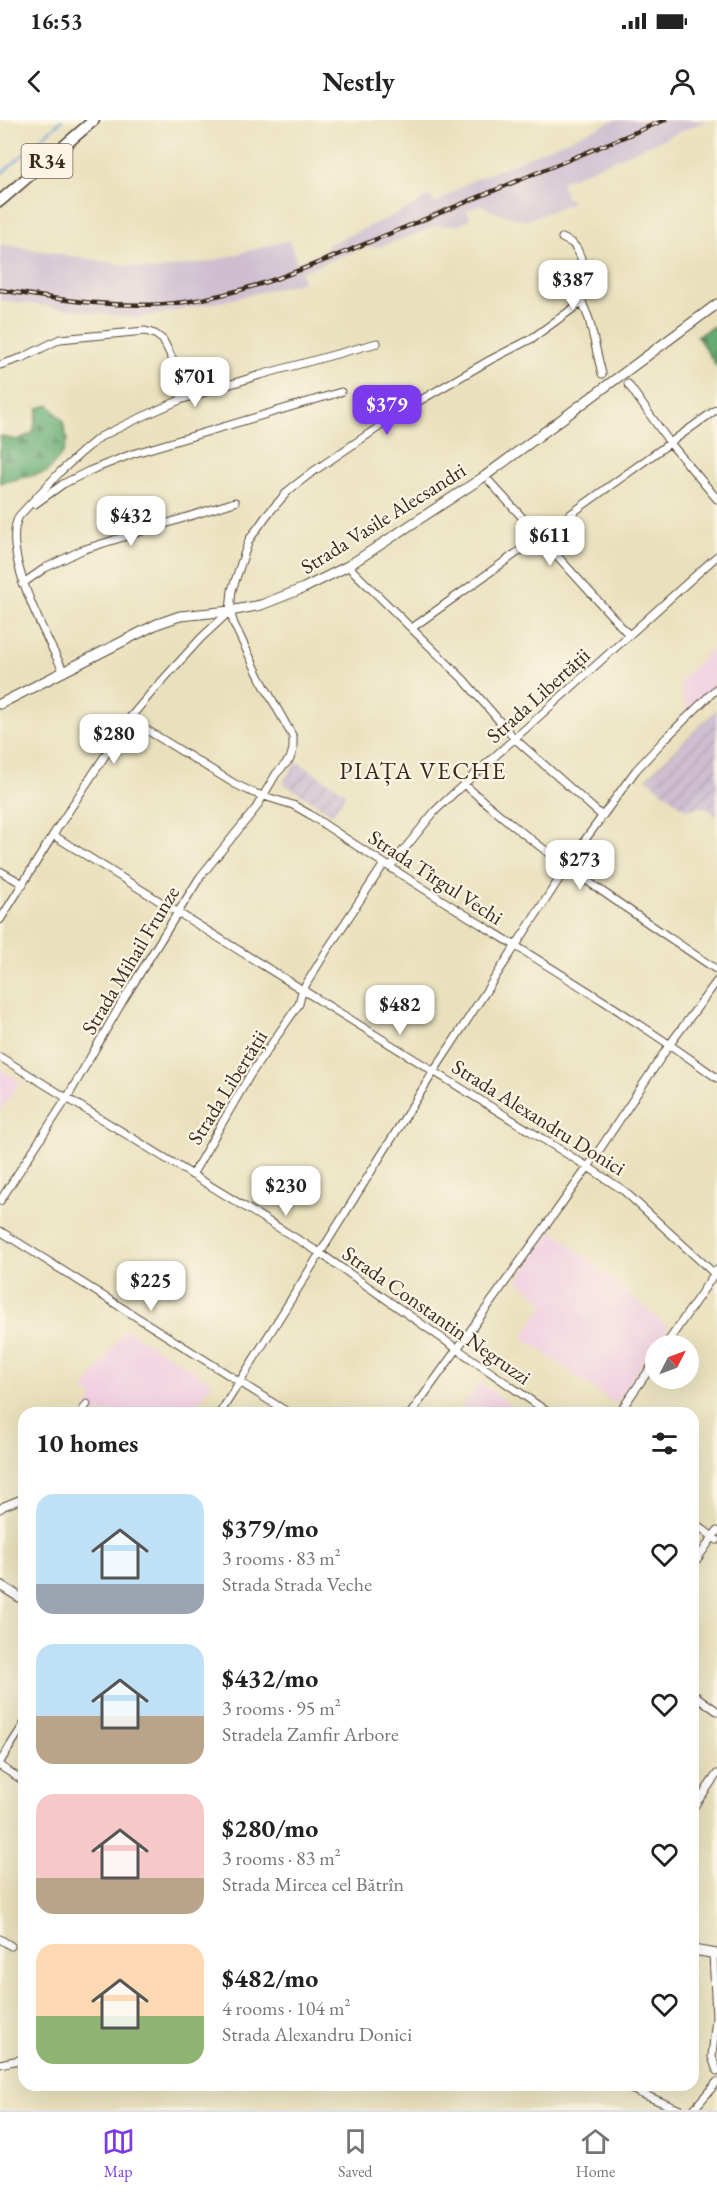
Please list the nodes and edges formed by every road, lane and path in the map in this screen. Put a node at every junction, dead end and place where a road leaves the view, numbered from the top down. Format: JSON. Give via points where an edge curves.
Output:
{"nodes":[{"id":1,"x":94,"y":120,"type":"edge"},
{"id":2,"x":0,"y":201,"type":"edge"},
{"id":3,"x":562,"y":238,"type":"dead end"},
{"id":4,"x":582,"y":302,"type":"junction"},
{"id":5,"x":717,"y":304,"type":"edge"},
{"id":6,"x":377,"y":344,"type":"dead end"},
{"id":7,"x":0,"y":365,"type":"edge"},
{"id":8,"x":602,"y":374,"type":"dead end"},
{"id":9,"x":628,"y":384,"type":"dead end"},
{"id":10,"x":341,"y":392,"type":"dead end"},
{"id":11,"x":180,"y":400,"type":"junction"},
{"id":12,"x":717,"y":409,"type":"edge"},
{"id":13,"x":670,"y":443,"type":"junction"},
{"id":14,"x":490,"y":482,"type":"dead end"},
{"id":15,"x":717,"y":499,"type":"edge"},
{"id":16,"x":235,"y":502,"type":"dead end"},
{"id":17,"x":29,"y":506,"type":"junction"},
{"id":18,"x":540,"y":538,"type":"junction"},
{"id":19,"x":717,"y":556,"type":"edge"},
{"id":20,"x":348,"y":566,"type":"junction"},
{"id":21,"x":22,"y":584,"type":"junction"},
{"id":22,"x":230,"y":611,"type":"junction"},
{"id":23,"x":412,"y":628,"type":"junction"},
{"id":24,"x":630,"y":635,"type":"junction"},
{"id":25,"x":64,"y":672,"type":"junction"},
{"id":26,"x":717,"y":688,"type":"edge"},
{"id":27,"x":0,"y":704,"type":"edge"},
{"id":28,"x":129,"y":719,"type":"junction"},
{"id":29,"x":514,"y":738,"type":"junction"},
{"id":30,"x":464,"y":783,"type":"junction"},
{"id":31,"x":264,"y":797,"type":"junction"},
{"id":32,"x":602,"y":816,"type":"junction"},
{"id":33,"x":53,"y":835,"type":"junction"},
{"id":34,"x":387,"y":865,"type":"junction"},
{"id":35,"x":567,"y":867,"type":"junction"},
{"id":36,"x":0,"y":871,"type":"edge"},
{"id":37,"x":22,"y":884,"type":"junction"},
{"id":38,"x":177,"y":912,"type":"junction"},
{"id":39,"x":0,"y":920,"type":"edge"},
{"id":40,"x":515,"y":948,"type":"junction"},
{"id":41,"x":717,"y":970,"type":"edge"},
{"id":42,"x":717,"y":981,"type":"edge"},
{"id":43,"x":302,"y":991,"type":"junction"},
{"id":44,"x":670,"y":1044,"type":"junction"},
{"id":45,"x":0,"y":1057,"type":"edge"},
{"id":46,"x":434,"y":1071,"type":"junction"},
{"id":47,"x":717,"y":1078,"type":"edge"},
{"id":48,"x":67,"y":1098,"type":"junction"},
{"id":49,"x":588,"y":1167,"type":"junction"},
{"id":50,"x":192,"y":1175,"type":"junction"},
{"id":51,"x":0,"y":1201,"type":"edge"},
{"id":52,"x":0,"y":1231,"type":"edge"},
{"id":53,"x":320,"y":1253,"type":"junction"},
{"id":54,"x":716,"y":1273,"type":"edge"},
{"id":55,"x":673,"y":1335,"type":"edge"},
{"id":56,"x":456,"y":1349,"type":"junction"},
{"id":57,"x":645,"y":1376,"type":"edge"},
{"id":58,"x":240,"y":1382,"type":"junction"},
{"id":59,"x":87,"y":1404,"type":"dead end"},
{"id":60,"x":85,"y":1407,"type":"edge"},
{"id":61,"x":224,"y":1407,"type":"edge"},
{"id":62,"x":280,"y":1407,"type":"edge"},
{"id":63,"x":415,"y":1407,"type":"edge"},
{"id":64,"x":540,"y":1407,"type":"edge"},
{"id":65,"x":623,"y":1407,"type":"edge"},
{"id":66,"x":18,"y":1501,"type":"edge"},
{"id":67,"x":0,"y":1509,"type":"edge"},
{"id":68,"x":699,"y":1526,"type":"edge"},
{"id":69,"x":716,"y":1536,"type":"edge"},
{"id":70,"x":699,"y":1557,"type":"edge"},
{"id":71,"x":0,"y":1585,"type":"edge"},
{"id":72,"x":18,"y":1596,"type":"edge"},
{"id":73,"x":699,"y":1698,"type":"edge"},
{"id":74,"x":717,"y":1711,"type":"edge"},
{"id":75,"x":18,"y":1734,"type":"edge"},
{"id":76,"x":0,"y":1764,"type":"edge"},
{"id":77,"x":717,"y":1774,"type":"edge"},
{"id":78,"x":18,"y":1778,"type":"edge"},
{"id":79,"x":699,"y":1800,"type":"edge"},
{"id":80,"x":0,"y":1939,"type":"edge"},
{"id":81,"x":11,"y":1946,"type":"dead end"},
{"id":82,"x":699,"y":1951,"type":"edge"},
{"id":83,"x":715,"y":1954,"type":"edge"},
{"id":84,"x":18,"y":2060,"type":"edge"},
{"id":85,"x":0,"y":2064,"type":"edge"},
{"id":86,"x":717,"y":2071,"type":"edge"},
{"id":87,"x":717,"y":2082,"type":"edge"},
{"id":88,"x":635,"y":2091,"type":"edge"},
{"id":89,"x":680,"y":2110,"type":"edge"},
{"id":90,"x":693,"y":2110,"type":"edge"}],
"edges":[{"from":1,"to":2,"type":"main road","number":"R34"},
{"from":3,"to":4,"type":"street","via":[[572,243],[581,258]]},
{"from":4,"to":8,"type":"street"},
{"from":4,"to":22,"type":"street","via":[[531,339],[407,408],[289,490],[247,546],[232,590]]},
{"from":5,"to":20,"type":"main road","name":"Strada Vasile Alecsandri","via":[[485,476]]},
{"from":6,"to":11,"type":"street"},
{"from":7,"to":11,"type":"street","via":[[60,339],[145,331],[163,340],[184,386]]},
{"from":9,"to":13,"type":"street"},
{"from":10,"to":17,"type":"street","via":[[132,454],[89,471]]},
{"from":11,"to":17,"type":"street","via":[[100,437],[60,471]]},
{"from":12,"to":13,"type":"street"},
{"from":13,"to":15,"type":"street"},
{"from":13,"to":18,"type":"street"},
{"from":14,"to":18,"type":"street"},
{"from":16,"to":21,"type":"street","via":[[82,550]]},
{"from":17,"to":21,"type":"street","via":[[15,522],[12,536]]},
{"from":18,"to":23,"type":"street"},
{"from":18,"to":24,"type":"street"},
{"from":19,"to":24,"type":"street","name":"Strada Libertății"},
{"from":20,"to":22,"type":"main road","name":"Strada Vasile Alecsandri","via":[[281,598]]},
{"from":20,"to":23,"type":"street"},
{"from":21,"to":25,"type":"street"},
{"from":22,"to":25,"type":"main road","name":"Strada Vasile Alecsandri","via":[[195,613],[168,620]]},
{"from":22,"to":28,"type":"street"},
{"from":22,"to":31,"type":"street","name":"Strada Mihail Frunze","via":[[294,743],[290,759],[276,774]]},
{"from":23,"to":29,"type":"street"},
{"from":24,"to":29,"type":"street","name":"Strada Libertății"},
{"from":25,"to":27,"type":"main road","name":"Strada Vasile Alecsandri"},
{"from":26,"to":32,"type":"street","via":[[636,770]]},
{"from":28,"to":31,"type":"street","name":"Strada Tîrgul Vechi","via":[[235,784]]},
{"from":28,"to":33,"type":"street"},
{"from":29,"to":30,"type":"street","name":"Strada Libertății"},
{"from":29,"to":32,"type":"street"},
{"from":30,"to":34,"type":"street","name":"Strada Libertății"},
{"from":30,"to":35,"type":"street","via":[[502,818]]},
{"from":31,"to":34,"type":"street","name":"Strada Tîrgul Vechi","via":[[293,805]]},
{"from":31,"to":38,"type":"street","name":"Strada Mihail Frunze"},
{"from":32,"to":35,"type":"street"},
{"from":33,"to":37,"type":"street"},
{"from":33,"to":38,"type":"street","name":"Strada Alexandru Donici"},
{"from":34,"to":40,"type":"street","name":"Strada Tîrgul Vechi"},
{"from":34,"to":43,"type":"street","name":"Strada Libertății"},
{"from":35,"to":40,"type":"street"},
{"from":35,"to":41,"type":"street"},
{"from":36,"to":37,"type":"street"},
{"from":37,"to":39,"type":"street"},
{"from":38,"to":43,"type":"street","name":"Strada Alexandru Donici"},
{"from":38,"to":48,"type":"street","name":"Strada Mihail Frunze"},
{"from":40,"to":44,"type":"street","name":"Strada Tîrgul Vechi"},
{"from":40,"to":46,"type":"street"},
{"from":42,"to":44,"type":"street"},
{"from":43,"to":46,"type":"street","name":"Strada Alexandru Donici"},
{"from":43,"to":50,"type":"street","name":"Strada Libertății","via":[[295,1010],[250,1075]]},
{"from":44,"to":47,"type":"street","name":"Strada Tîrgul Vechi"},
{"from":44,"to":49,"type":"street"},
{"from":45,"to":48,"type":"street","name":"Strada Constantin Negruzzi"},
{"from":46,"to":49,"type":"street","name":"Strada Alexandru Donici"},
{"from":46,"to":53,"type":"street"},
{"from":48,"to":50,"type":"street","name":"Strada Constantin Negruzzi"},
{"from":48,"to":51,"type":"street","name":"Strada Mihail Frunze"},
{"from":49,"to":54,"type":"street","name":"Strada Alexandru Donici","via":[[623,1190]]},
{"from":49,"to":56,"type":"street"},
{"from":50,"to":53,"type":"street","name":"Strada Constantin Negruzzi"},
{"from":52,"to":58,"type":"street"},
{"from":53,"to":56,"type":"street","name":"Strada Constantin Negruzzi"},
{"from":53,"to":58,"type":"street"},
{"from":54,"to":55,"type":"street"},
{"from":56,"to":63,"type":"street"},
{"from":56,"to":64,"type":"street","name":"Strada Constantin Negruzzi"},
{"from":57,"to":65,"type":"street"},
{"from":58,"to":61,"type":"street"},
{"from":58,"to":62,"type":"street"},
{"from":59,"to":60,"type":"street"},
{"from":66,"to":67,"type":"street"},
{"from":68,"to":69,"type":"street"},
{"from":69,"to":70,"type":"street"},
{"from":71,"to":72,"type":"main road"},
{"from":73,"to":74,"type":"street"},
{"from":75,"to":76,"type":"street"},
{"from":76,"to":78,"type":"street"},
{"from":77,"to":79,"type":"street"},
{"from":80,"to":81,"type":"street"},
{"from":82,"to":83,"type":"main road"},
{"from":83,"to":86,"type":"street","via":[[717,2017],[712,2057]]},
{"from":84,"to":85,"type":"street"},
{"from":87,"to":90,"type":"street"},
{"from":88,"to":89,"type":"street"}]}
